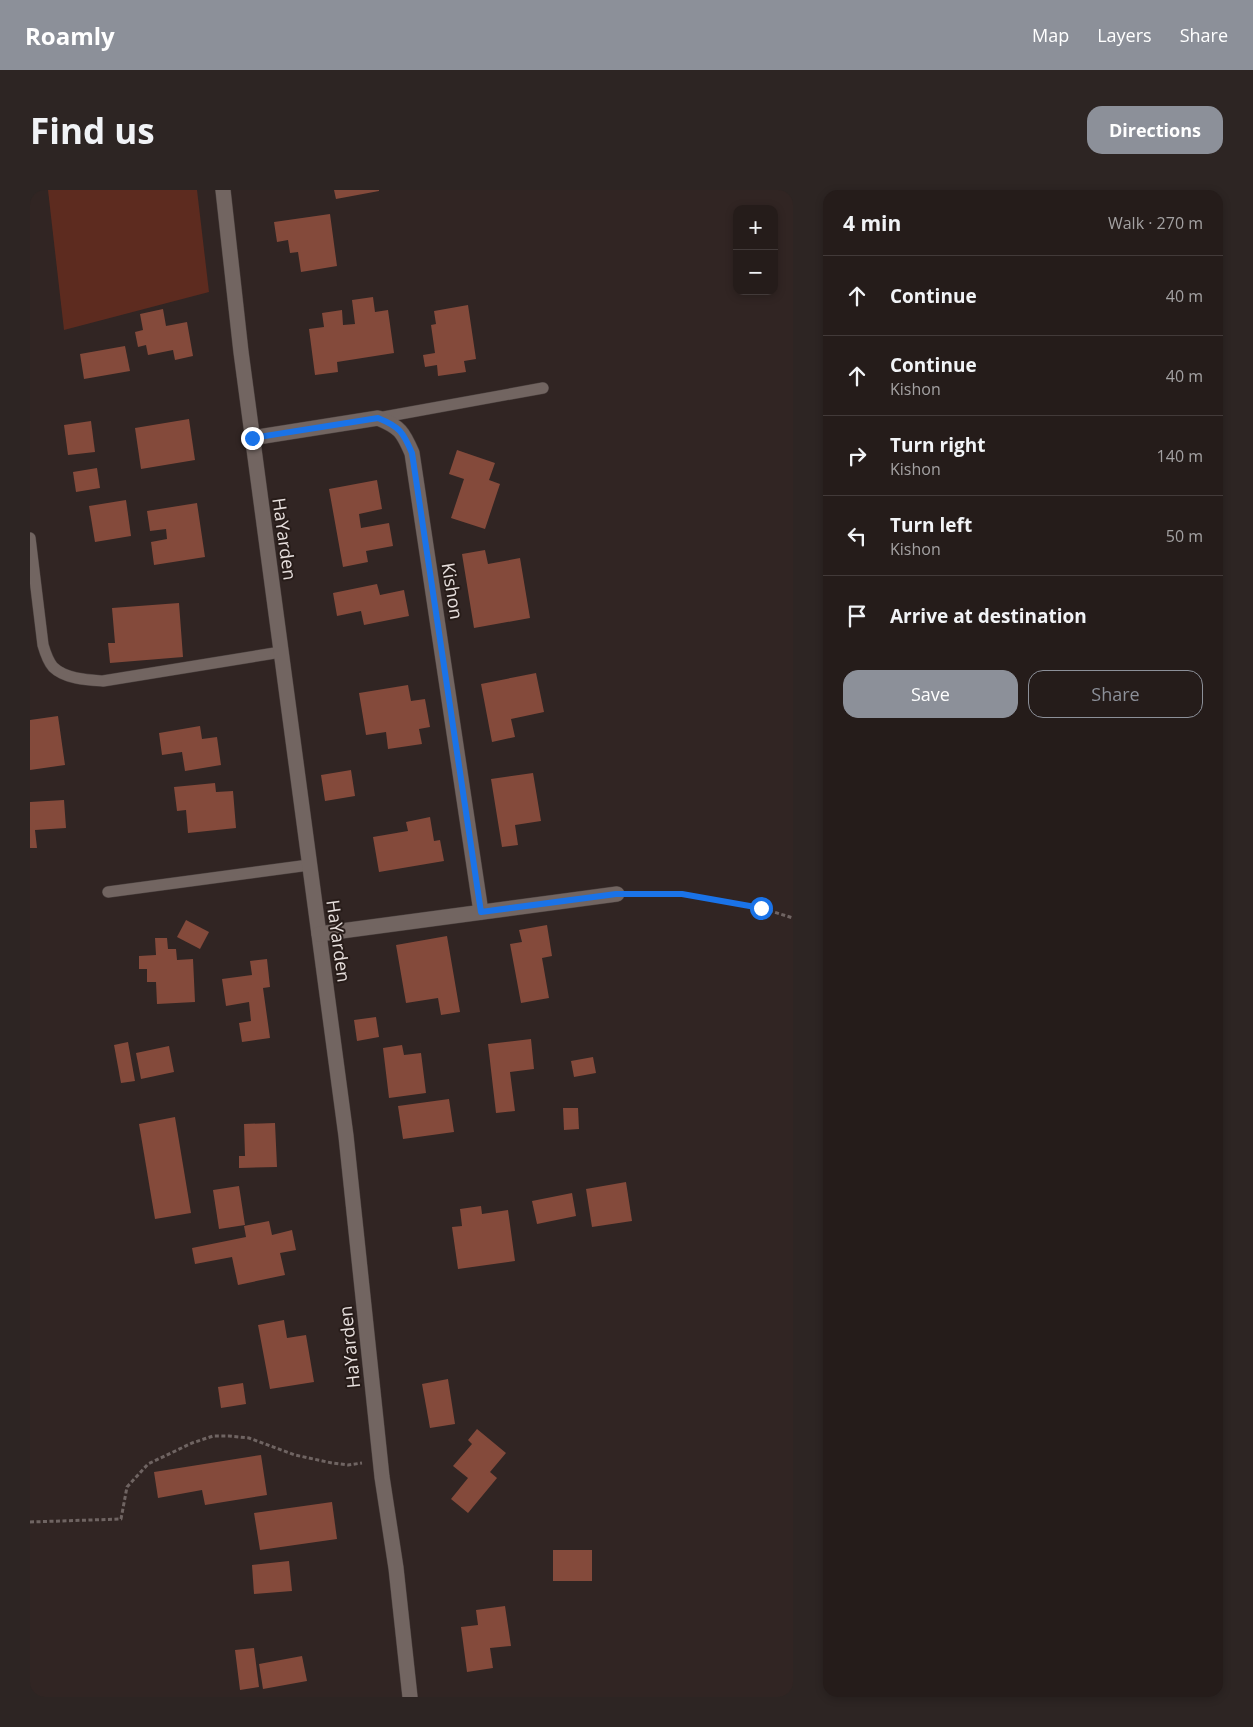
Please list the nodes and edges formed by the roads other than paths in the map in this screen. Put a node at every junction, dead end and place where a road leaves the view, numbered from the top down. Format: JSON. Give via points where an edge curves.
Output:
{"nodes":[{"id":1,"x":223,"y":190,"type":"edge"},
{"id":2,"x":543,"y":388,"type":"dead end"},
{"id":3,"x":378,"y":418,"type":"junction"},
{"id":4,"x":252,"y":438,"type":"junction"},
{"id":5,"x":30,"y":538,"type":"edge"},
{"id":6,"x":281,"y":652,"type":"junction"},
{"id":7,"x":310,"y":865,"type":"junction"},
{"id":8,"x":108,"y":892,"type":"dead end"},
{"id":9,"x":616,"y":894,"type":"road end"},
{"id":10,"x":481,"y":912,"type":"junction"},
{"id":11,"x":319,"y":934,"type":"junction"},
{"id":12,"x":410,"y":1697,"type":"edge"}],
"edges":[{"from":1,"to":4,"type":"street","name":"HaYarden"},
{"from":2,"to":3,"type":"lane"},
{"from":3,"to":4,"type":"street"},
{"from":3,"to":10,"type":"street","name":"Kishon","via":[[404,434],[412,453]]},
{"from":4,"to":6,"type":"street","name":"HaYarden"},
{"from":5,"to":6,"type":"lane","via":[[43,645],[54,667],[66,674],[103,681]]},
{"from":6,"to":7,"type":"street","name":"HaYarden"},
{"from":7,"to":8,"type":"lane"},
{"from":7,"to":11,"type":"street","name":"HaYarden"},
{"from":9,"to":10,"type":"street"},
{"from":10,"to":11,"type":"street"},
{"from":11,"to":12,"type":"street","name":"HaYarden","via":[[346,1136]]}]}
